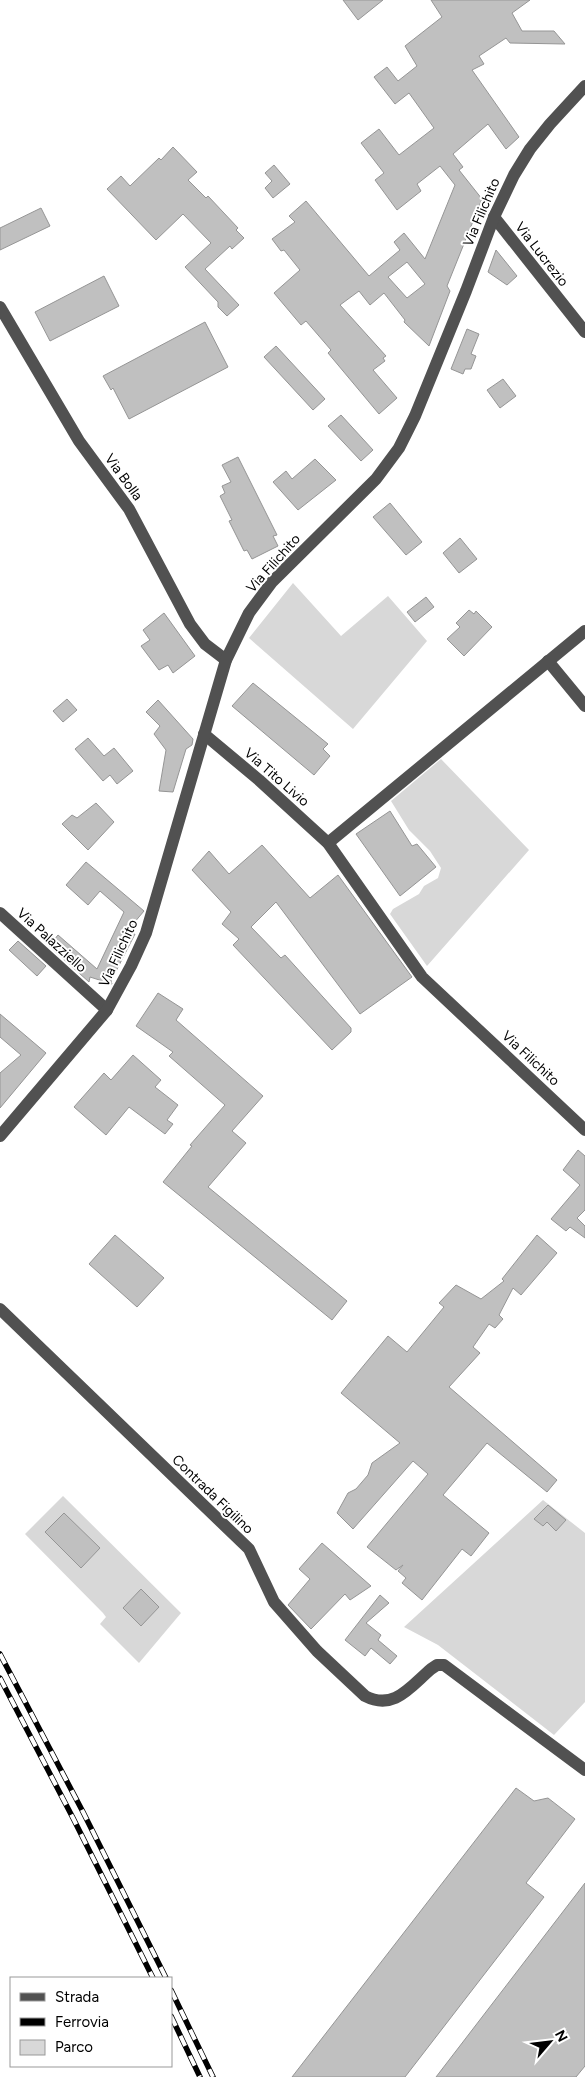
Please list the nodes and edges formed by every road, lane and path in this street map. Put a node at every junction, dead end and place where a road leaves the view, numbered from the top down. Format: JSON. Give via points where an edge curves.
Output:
{"nodes":[{"id":1,"x":583,"y":89,"type":"edge"},
{"id":2,"x":494,"y":217,"type":"junction"},
{"id":3,"x":0,"y":307,"type":"edge"},
{"id":4,"x":585,"y":332,"type":"edge"},
{"id":5,"x":585,"y":631,"type":"edge"},
{"id":6,"x":226,"y":660,"type":"junction"},
{"id":7,"x":548,"y":661,"type":"junction"},
{"id":8,"x":585,"y":706,"type":"edge"},
{"id":9,"x":204,"y":734,"type":"junction"},
{"id":10,"x":328,"y":842,"type":"junction"},
{"id":11,"x":0,"y":914,"type":"edge"},
{"id":12,"x":107,"y":1010,"type":"junction"},
{"id":13,"x":585,"y":1130,"type":"edge"},
{"id":14,"x":0,"y":1136,"type":"edge"},
{"id":15,"x":0,"y":1309,"type":"edge"},
{"id":16,"x":585,"y":1770,"type":"edge"}],
"edges":[{"from":1,"to":2,"type":"street","name":"Via Filichito","via":[[530,149]]},
{"from":2,"to":4,"type":"street","name":"Via Lucrezio"},
{"from":2,"to":6,"type":"street","name":"Via Filichito","via":[[415,416],[399,448],[376,480],[272,582],[249,613]]},
{"from":3,"to":6,"type":"street","name":"Via Bolla","via":[[79,441],[129,509],[190,624],[205,644]]},
{"from":5,"to":7,"type":"street"},
{"from":6,"to":9,"type":"street","name":"Via Filichito"},
{"from":7,"to":8,"type":"street"},
{"from":7,"to":10,"type":"street"},
{"from":9,"to":10,"type":"street","name":"Via Tito Livio"},
{"from":9,"to":12,"type":"street","name":"Via Filichito","via":[[146,933]]},
{"from":10,"to":13,"type":"street","name":"Via Filichito","via":[[422,976]]},
{"from":11,"to":12,"type":"street","name":"Via Palazziello"},
{"from":12,"to":14,"type":"street","name":"Via Filichito"},
{"from":15,"to":16,"type":"street","name":"Contrada Figilino","via":[[249,1549],[274,1602],[316,1650],[365,1696],[378,1701],[392,1701],[430,1668],[444,1665]]}]}
